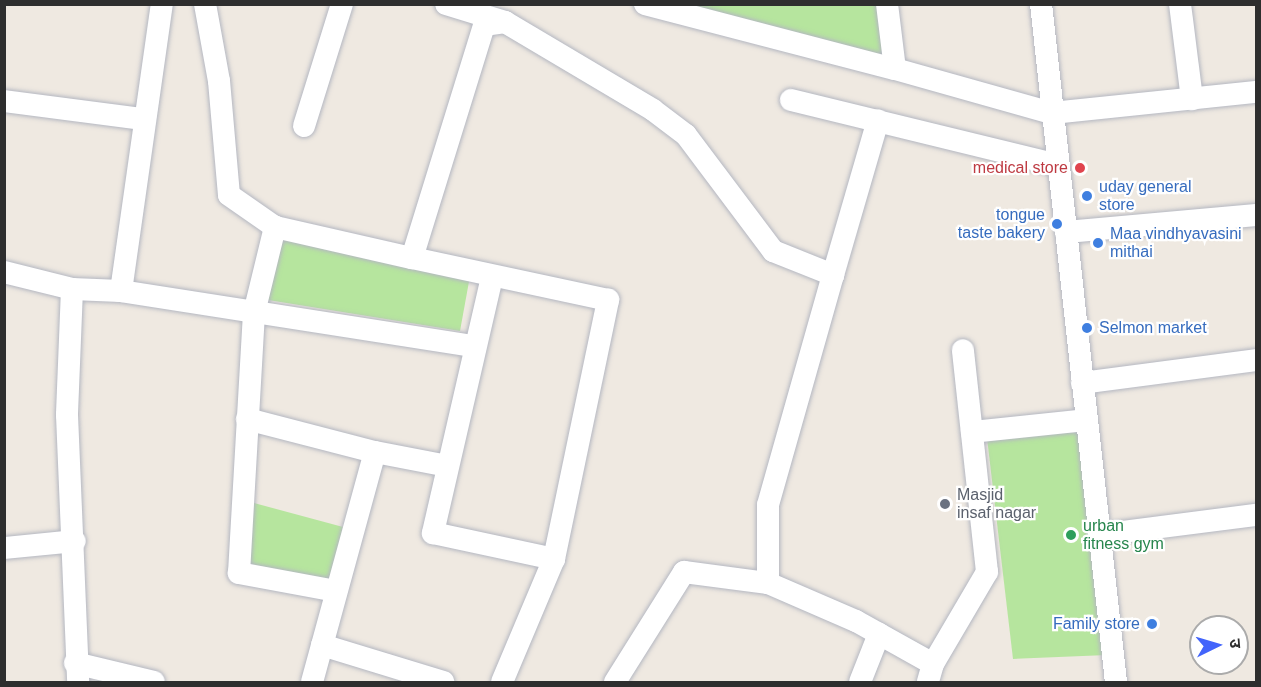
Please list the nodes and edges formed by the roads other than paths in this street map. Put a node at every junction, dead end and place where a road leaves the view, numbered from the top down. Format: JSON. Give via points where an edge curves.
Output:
{"nodes":[{"id":1,"x":162,"y":4,"type":"edge"},
{"id":2,"x":205,"y":4,"type":"edge"},
{"id":3,"x":342,"y":4,"type":"edge"},
{"id":4,"x":447,"y":4,"type":"edge"},
{"id":5,"x":645,"y":4,"type":"edge"},
{"id":6,"x":887,"y":4,"type":"edge"},
{"id":7,"x":1041,"y":4,"type":"edge"},
{"id":8,"x":1180,"y":4,"type":"edge"},
{"id":9,"x":507,"y":13,"type":"edge"},
{"id":10,"x":895,"y":69,"type":"junction"},
{"id":11,"x":1257,"y":92,"type":"edge"},
{"id":12,"x":1192,"y":99,"type":"junction"},
{"id":13,"x":791,"y":100,"type":"dead end"},
{"id":14,"x":4,"y":101,"type":"edge"},
{"id":15,"x":1052,"y":113,"type":"junction"},
{"id":16,"x":142,"y":120,"type":"junction"},
{"id":17,"x":878,"y":120,"type":"junction"},
{"id":18,"x":304,"y":126,"type":"dead end"},
{"id":19,"x":1058,"y":165,"type":"junction"},
{"id":20,"x":1257,"y":215,"type":"edge"},
{"id":21,"x":275,"y":227,"type":"junction"},
{"id":22,"x":1066,"y":232,"type":"junction"},
{"id":23,"x":412,"y":258,"type":"junction"},
{"id":24,"x":4,"y":272,"type":"edge"},
{"id":25,"x":833,"y":275,"type":"junction"},
{"id":26,"x":492,"y":278,"type":"junction"},
{"id":27,"x":72,"y":289,"type":"junction"},
{"id":28,"x":121,"y":291,"type":"junction"},
{"id":29,"x":254,"y":313,"type":"junction"},
{"id":30,"x":474,"y":346,"type":"junction"},
{"id":31,"x":963,"y":350,"type":"dead end"},
{"id":32,"x":1257,"y":360,"type":"edge"},
{"id":33,"x":1082,"y":383,"type":"junction"},
{"id":34,"x":247,"y":419,"type":"junction"},
{"id":35,"x":1086,"y":420,"type":"junction"},
{"id":36,"x":972,"y":432,"type":"junction"},
{"id":37,"x":375,"y":452,"type":"junction"},
{"id":38,"x":448,"y":466,"type":"junction"},
{"id":39,"x":1257,"y":515,"type":"edge"},
{"id":40,"x":1099,"y":535,"type":"junction"},
{"id":41,"x":75,"y":541,"type":"junction"},
{"id":42,"x":4,"y":548,"type":"edge"},
{"id":43,"x":554,"y":559,"type":"junction"},
{"id":44,"x":768,"y":583,"type":"junction"},
{"id":45,"x":336,"y":591,"type":"junction"},
{"id":46,"x":879,"y":634,"type":"junction"},
{"id":47,"x":322,"y":645,"type":"junction"},
{"id":48,"x":77,"y":673,"type":"edge"},
{"id":49,"x":931,"y":673,"type":"edge"},
{"id":50,"x":154,"y":682,"type":"edge"},
{"id":51,"x":312,"y":682,"type":"edge"},
{"id":52,"x":443,"y":682,"type":"edge"},
{"id":53,"x":502,"y":682,"type":"edge"},
{"id":54,"x":615,"y":682,"type":"edge"},
{"id":55,"x":860,"y":682,"type":"edge"},
{"id":56,"x":1116,"y":682,"type":"edge"}],
"edges":[{"from":1,"to":16,"type":"street"},
{"from":2,"to":21,"type":"street","via":[[219,81],[229,195]]},
{"from":3,"to":18,"type":"street"},
{"from":4,"to":9,"type":"street"},
{"from":5,"to":10,"type":"street"},
{"from":6,"to":10,"type":"street"},
{"from":7,"to":15,"type":"street"},
{"from":8,"to":12,"type":"street"},
{"from":9,"to":23,"type":"street","via":[[484,25]]},
{"from":9,"to":25,"type":"street","via":[[686,135],[773,251]]},
{"from":10,"to":15,"type":"street"},
{"from":11,"to":12,"type":"street"},
{"from":12,"to":15,"type":"street"},
{"from":13,"to":17,"type":"street"},
{"from":14,"to":16,"type":"street"},
{"from":15,"to":19,"type":"street"},
{"from":16,"to":28,"type":"street"},
{"from":17,"to":19,"type":"street"},
{"from":17,"to":25,"type":"street"},
{"from":19,"to":22,"type":"street"},
{"from":20,"to":22,"type":"street"},
{"from":21,"to":23,"type":"street"},
{"from":21,"to":29,"type":"street"},
{"from":22,"to":33,"type":"street"},
{"from":23,"to":26,"type":"street"},
{"from":24,"to":27,"type":"street"},
{"from":25,"to":44,"type":"street","via":[[768,505]]},
{"from":26,"to":30,"type":"street"},
{"from":26,"to":43,"type":"street","via":[[608,300]]},
{"from":27,"to":28,"type":"street"},
{"from":27,"to":41,"type":"street","via":[[67,415]]},
{"from":28,"to":29,"type":"street"},
{"from":29,"to":30,"type":"street"},
{"from":29,"to":34,"type":"street"},
{"from":30,"to":38,"type":"street"},
{"from":31,"to":36,"type":"street"},
{"from":32,"to":33,"type":"street"},
{"from":33,"to":35,"type":"street"},
{"from":34,"to":37,"type":"street"},
{"from":34,"to":45,"type":"street","via":[[239,573]]},
{"from":35,"to":36,"type":"street"},
{"from":35,"to":40,"type":"street"},
{"from":36,"to":49,"type":"street","via":[[987,572]]},
{"from":37,"to":38,"type":"street"},
{"from":37,"to":45,"type":"street"},
{"from":38,"to":43,"type":"street","via":[[433,533]]},
{"from":39,"to":40,"type":"street"},
{"from":40,"to":56,"type":"street"},
{"from":41,"to":42,"type":"street"},
{"from":41,"to":48,"type":"street"},
{"from":43,"to":53,"type":"street"},
{"from":44,"to":46,"type":"street"},
{"from":44,"to":54,"type":"street","via":[[684,572]]},
{"from":45,"to":47,"type":"street"},
{"from":46,"to":49,"type":"street"},
{"from":46,"to":55,"type":"street"},
{"from":47,"to":51,"type":"street"},
{"from":47,"to":52,"type":"street"},
{"from":48,"to":50,"type":"street"}]}
